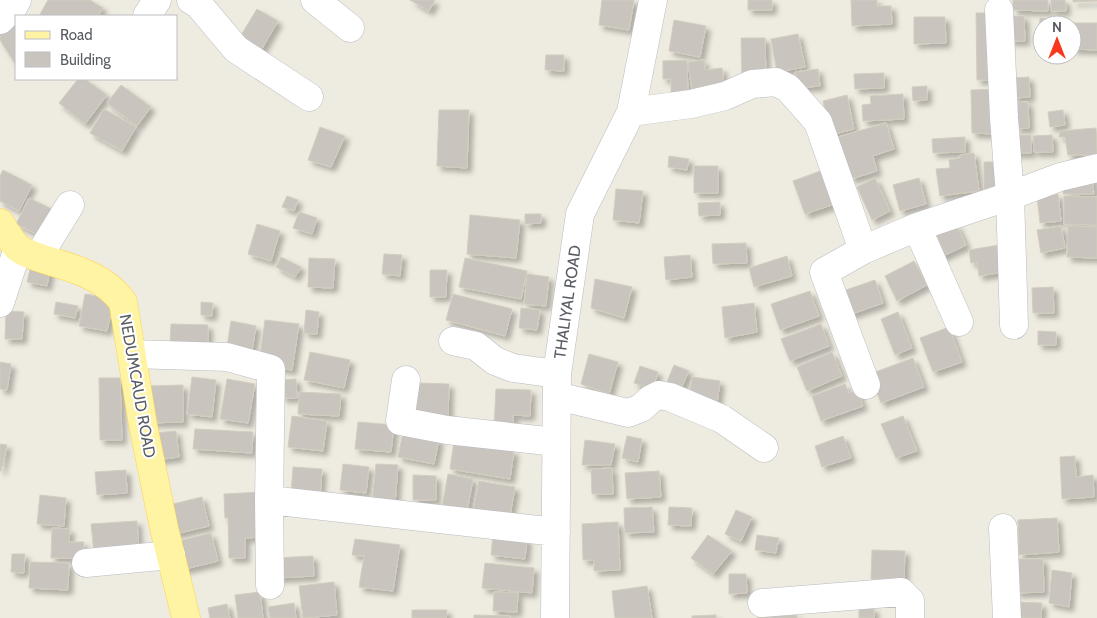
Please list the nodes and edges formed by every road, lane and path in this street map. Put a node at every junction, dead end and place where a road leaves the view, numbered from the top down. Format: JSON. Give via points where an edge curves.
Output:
{"nodes":[{"id":1,"x":156,"y":0,"type":"edge"},
{"id":2,"x":191,"y":0,"type":"edge"},
{"id":3,"x":315,"y":0,"type":"edge"},
{"id":4,"x":654,"y":0,"type":"edge"},
{"id":5,"x":999,"y":10,"type":"dead end"},
{"id":6,"x":148,"y":15,"type":"edge"},
{"id":7,"x":350,"y":28,"type":"dead end"},
{"id":8,"x":309,"y":97,"type":"dead end"},
{"id":9,"x":631,"y":112,"type":"junction"},
{"id":10,"x":1097,"y":168,"type":"edge"},
{"id":11,"x":1010,"y":196,"type":"junction"},
{"id":12,"x":70,"y":205,"type":"dead end"},
{"id":13,"x":0,"y":223,"type":"edge"},
{"id":14,"x":917,"y":227,"type":"junction"},
{"id":15,"x":863,"y":250,"type":"junction"},
{"id":16,"x":28,"y":253,"type":"junction"},
{"id":17,"x":0,"y":304,"type":"edge"},
{"id":18,"x":959,"y":322,"type":"dead end"},
{"id":19,"x":1014,"y":325,"type":"dead end"},
{"id":20,"x":453,"y":341,"type":"dead end"},
{"id":21,"x":132,"y":354,"type":"junction"},
{"id":22,"x":406,"y":380,"type":"dead end"},
{"id":23,"x":557,"y":385,"type":"junction"},
{"id":24,"x":866,"y":385,"type":"dead end"},
{"id":25,"x":556,"y":442,"type":"junction"},
{"id":26,"x":764,"y":448,"type":"dead end"},
{"id":27,"x":269,"y":500,"type":"junction"},
{"id":28,"x":1003,"y":528,"type":"dead end"},
{"id":29,"x":556,"y":532,"type":"junction"},
{"id":30,"x":171,"y":555,"type":"junction"},
{"id":31,"x":86,"y":563,"type":"dead end"},
{"id":32,"x":270,"y":585,"type":"dead end"},
{"id":33,"x":762,"y":603,"type":"dead end"},
{"id":34,"x":186,"y":618,"type":"edge"},
{"id":35,"x":555,"y":618,"type":"edge"},
{"id":36,"x":910,"y":618,"type":"edge"},
{"id":37,"x":1007,"y":618,"type":"edge"}],
"edges":[{"from":1,"to":6,"type":"street"},
{"from":2,"to":8,"type":"street","via":[[236,49]]},
{"from":3,"to":7,"type":"street"},
{"from":4,"to":9,"type":"street","name":"THALIYAL ROAD"},
{"from":5,"to":11,"type":"street"},
{"from":9,"to":15,"type":"street","via":[[691,104],[725,96],[752,84],[776,82],[788,88],[818,122]]},
{"from":9,"to":23,"type":"street","name":"THALIYAL ROAD","via":[[580,214]]},
{"from":10,"to":11,"type":"street","via":[[1060,176]]},
{"from":11,"to":14,"type":"street"},
{"from":11,"to":19,"type":"street"},
{"from":12,"to":16,"type":"street"},
{"from":13,"to":16,"type":"main road"},
{"from":14,"to":15,"type":"street"},
{"from":14,"to":18,"type":"street"},
{"from":15,"to":24,"type":"street","via":[[824,272]]},
{"from":16,"to":17,"type":"street"},
{"from":16,"to":21,"type":"main road","name":"NEDUMCAUD ROAD","via":[[85,272],[116,293],[123,302]]},
{"from":20,"to":23,"type":"street","via":[[476,346],[494,361]]},
{"from":21,"to":27,"type":"street","via":[[227,357],[271,369]]},
{"from":21,"to":30,"type":"main road","name":"NEDUMCAUD ROAD","via":[[143,425]]},
{"from":22,"to":25,"type":"street","via":[[400,421],[447,430]]},
{"from":23,"to":25,"type":"street","name":"THALIYAL ROAD"},
{"from":23,"to":26,"type":"street","via":[[628,413],[659,395],[670,396],[722,419]]},
{"from":25,"to":29,"type":"street","name":"THALIYAL ROAD"},
{"from":27,"to":29,"type":"street"},
{"from":27,"to":32,"type":"street"},
{"from":28,"to":37,"type":"street"},
{"from":29,"to":35,"type":"street","name":"THALIYAL ROAD"},
{"from":30,"to":31,"type":"street"},
{"from":30,"to":34,"type":"main road","name":"NEDUMCAUD ROAD"},
{"from":33,"to":36,"type":"street","via":[[901,592],[910,601]]}]}
